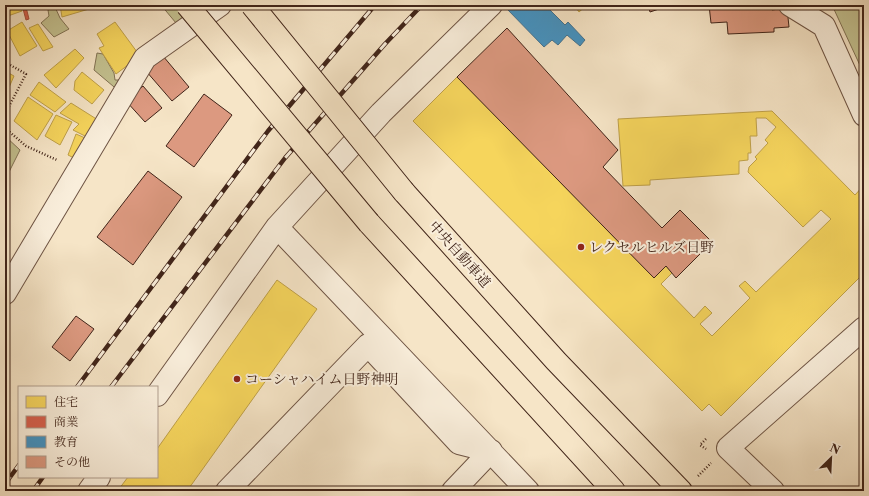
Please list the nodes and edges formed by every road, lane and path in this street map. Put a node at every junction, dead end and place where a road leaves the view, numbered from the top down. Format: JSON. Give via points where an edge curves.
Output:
{"nodes":[{"id":1,"x":187,"y":5,"type":"edge"},
{"id":2,"x":220,"y":5,"type":"edge"},
{"id":3,"x":252,"y":5,"type":"edge"},
{"id":4,"x":491,"y":5,"type":"edge"},
{"id":5,"x":790,"y":5,"type":"edge"},
{"id":6,"x":5,"y":62,"type":"edge"},
{"id":7,"x":5,"y":114,"type":"edge"},
{"id":8,"x":864,"y":115,"type":"edge"},
{"id":9,"x":5,"y":128,"type":"edge"},
{"id":10,"x":78,"y":171,"type":"junction"},
{"id":11,"x":277,"y":227,"type":"junction"},
{"id":12,"x":5,"y":294,"type":"edge"},
{"id":13,"x":864,"y":328,"type":"edge"},
{"id":14,"x":158,"y":394,"type":"edge"},
{"id":15,"x":491,"y":451,"type":"junction"},
{"id":16,"x":98,"y":478,"type":"edge"},
{"id":17,"x":89,"y":491,"type":"edge"},
{"id":18,"x":227,"y":491,"type":"edge"},
{"id":19,"x":453,"y":491,"type":"edge"},
{"id":20,"x":528,"y":491,"type":"edge"},
{"id":21,"x":614,"y":491,"type":"edge"},
{"id":22,"x":681,"y":491,"type":"edge"},
{"id":23,"x":773,"y":491,"type":"edge"}],
"edges":[{"from":1,"to":21,"type":"highway","bridge":true,"via":[[369,223]]},
{"from":2,"to":10,"type":"street","via":[[145,58]]},
{"from":3,"to":22,"type":"highway","name":"中央自動車道","bridge":true,"via":[[404,192],[556,361]]},
{"from":4,"to":11,"type":"street","via":[[381,113]]},
{"from":5,"to":8,"type":"street","via":[[824,26]]},
{"from":6,"to":7,"type":"path","via":[[26,74]]},
{"from":9,"to":10,"type":"path","via":[[26,146]]},
{"from":10,"to":12,"type":"street"},
{"from":11,"to":14,"type":"street"},
{"from":11,"to":15,"type":"street"},
{"from":13,"to":23,"type":"street","via":[[728,448]]},
{"from":15,"to":18,"type":"street","via":[[459,443],[368,345]]},
{"from":15,"to":19,"type":"street"},
{"from":15,"to":20,"type":"street"},
{"from":16,"to":17,"type":"street"}]}
